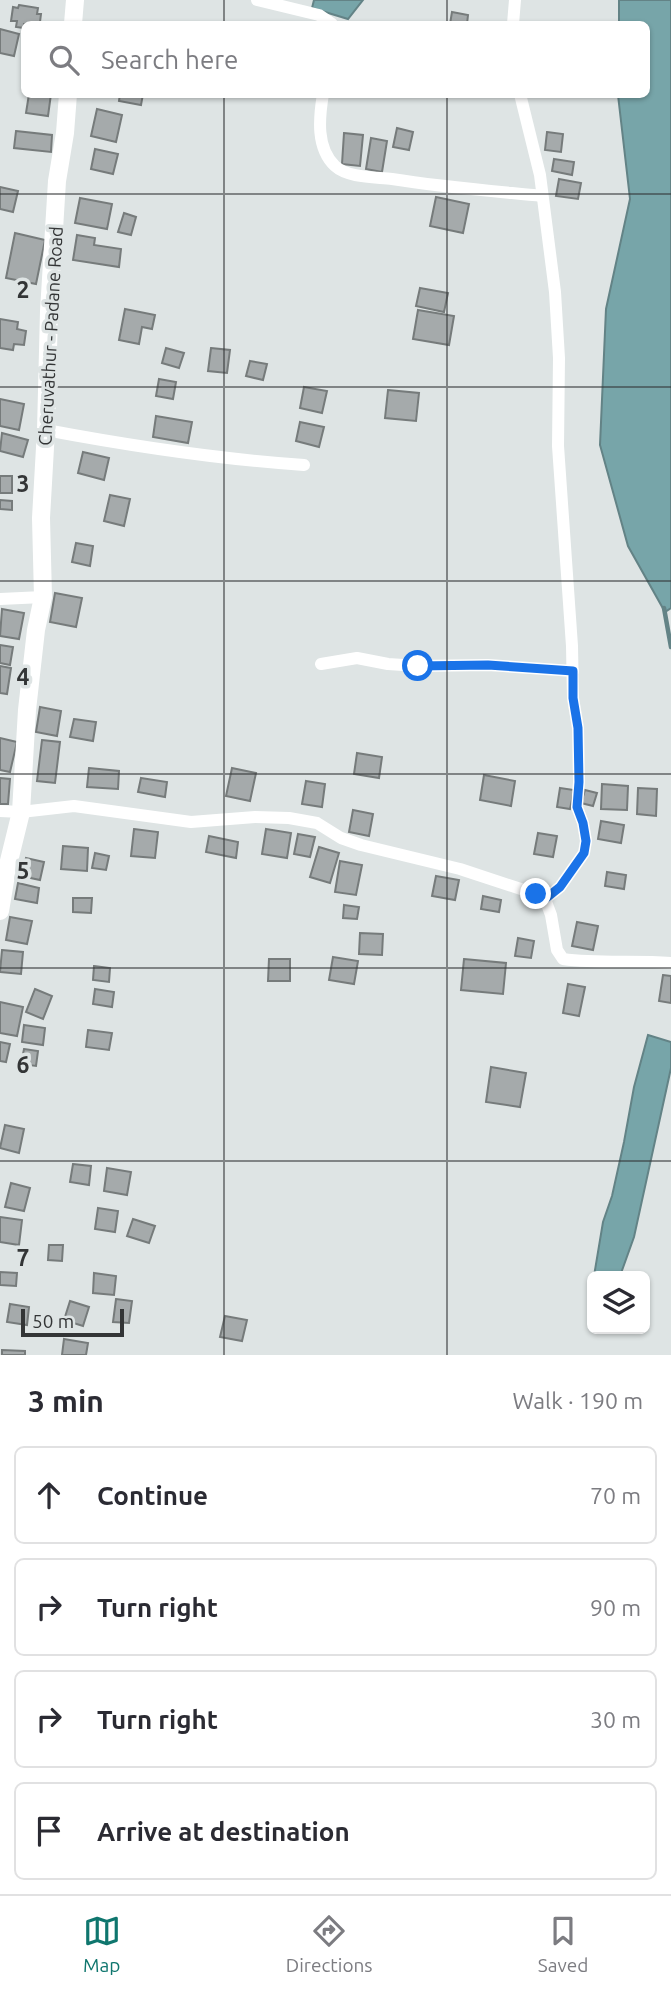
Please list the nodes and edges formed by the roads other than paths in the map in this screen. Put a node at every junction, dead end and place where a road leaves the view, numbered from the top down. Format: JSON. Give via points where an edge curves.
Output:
{"nodes":[{"id":1,"x":75,"y":0,"type":"edge"},
{"id":2,"x":257,"y":0,"type":"edge"},
{"id":3,"x":514,"y":0,"type":"edge"},
{"id":4,"x":73,"y":21,"type":"edge"},
{"id":5,"x":328,"y":21,"type":"edge"},
{"id":6,"x":513,"y":21,"type":"edge"},
{"id":7,"x":68,"y":98,"type":"edge"},
{"id":8,"x":322,"y":98,"type":"edge"},
{"id":9,"x":521,"y":98,"type":"edge"},
{"id":10,"x":542,"y":196,"type":"junction"},
{"id":11,"x":46,"y":430,"type":"junction"},
{"id":12,"x":304,"y":465,"type":"dead end"},
{"id":13,"x":43,"y":597,"type":"junction"},
{"id":14,"x":0,"y":599,"type":"edge"},
{"id":15,"x":321,"y":664,"type":"dead end"},
{"id":16,"x":573,"y":671,"type":"junction"},
{"id":17,"x":0,"y":811,"type":"edge"},
{"id":18,"x":21,"y":812,"type":"junction"},
{"id":19,"x":545,"y":899,"type":"junction"},
{"id":20,"x":0,"y":911,"type":"edge"},
{"id":21,"x":671,"y":963,"type":"edge"}],
"edges":[{"from":1,"to":4,"type":"main road"},
{"from":2,"to":5,"type":"street"},
{"from":3,"to":6,"type":"street"},
{"from":7,"to":11,"type":"main road","name":"Cheruvathur - Padane Road","via":[[57,181]]},
{"from":8,"to":10,"type":"street","via":[[322,148],[335,167],[350,174]]},
{"from":9,"to":10,"type":"street"},
{"from":10,"to":16,"type":"street","via":[[556,305],[558,446]]},
{"from":11,"to":12,"type":"street","via":[[223,458]]},
{"from":11,"to":13,"type":"main road","name":"Cheruvathur - Padane Road"},
{"from":13,"to":14,"type":"street"},
{"from":13,"to":18,"type":"main road","name":"Cheruvathur - Padane Road","via":[[27,710]]},
{"from":15,"to":16,"type":"street","via":[[357,659],[418,666]]},
{"from":16,"to":19,"type":"street","via":[[577,807],[586,841],[584,853],[560,887]]},
{"from":17,"to":18,"type":"street"},
{"from":18,"to":19,"type":"street","via":[[74,806],[191,822],[255,817],[317,822],[341,838],[460,869]]},
{"from":18,"to":20,"type":"main road","name":"Cheruvathur - Padane Road"},
{"from":19,"to":21,"type":"street","via":[[563,959]]}]}
